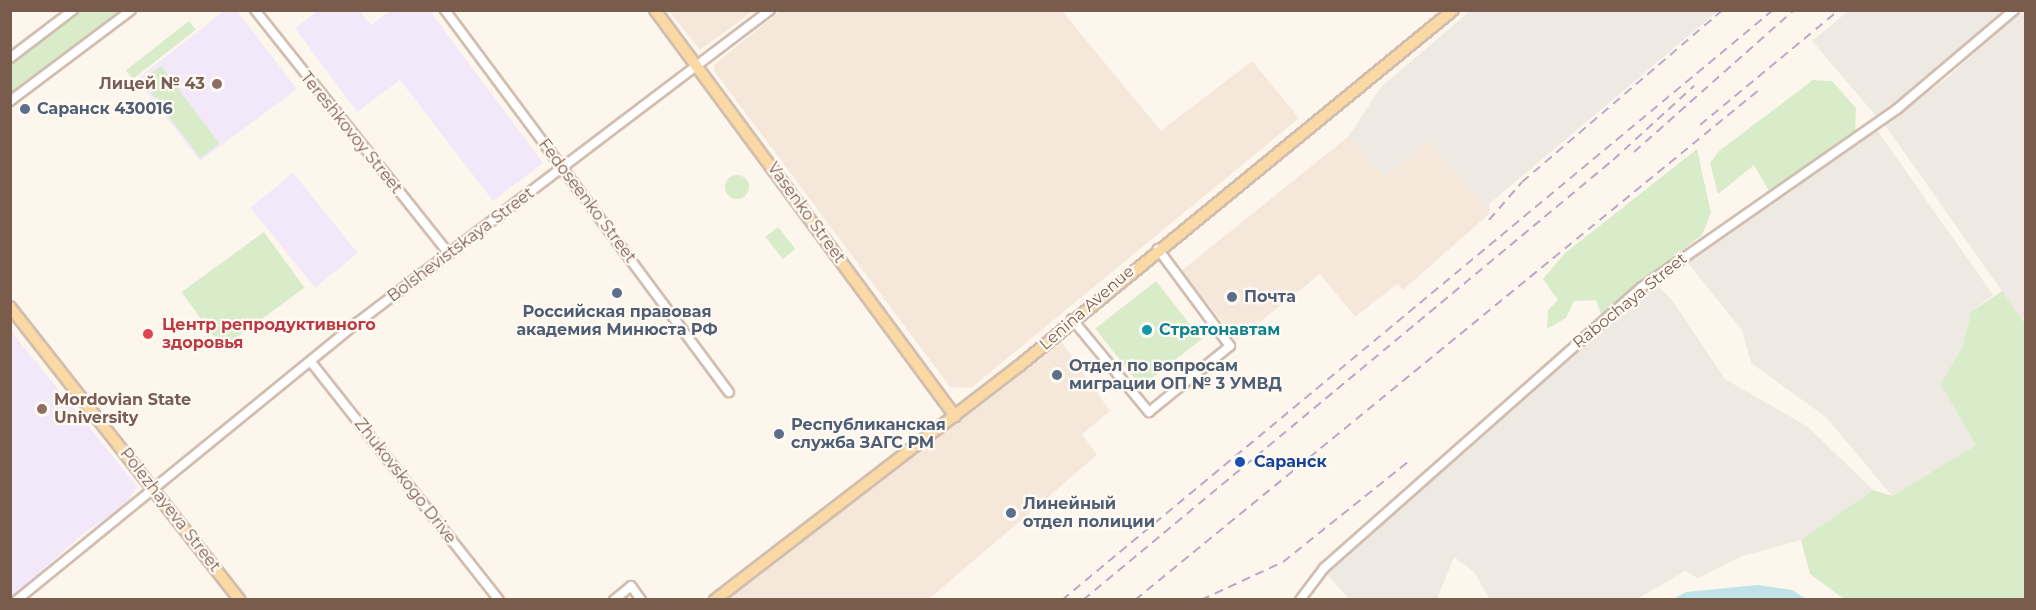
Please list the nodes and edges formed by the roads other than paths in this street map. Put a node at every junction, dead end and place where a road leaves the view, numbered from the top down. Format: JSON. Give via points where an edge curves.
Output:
{"nodes":[{"id":1,"x":73,"y":10,"type":"edge"},
{"id":2,"x":131,"y":10,"type":"edge"},
{"id":3,"x":255,"y":10,"type":"edge"},
{"id":4,"x":445,"y":10,"type":"edge"},
{"id":5,"x":655,"y":10,"type":"edge"},
{"id":6,"x":770,"y":10,"type":"edge"},
{"id":7,"x":1453,"y":10,"type":"edge"},
{"id":8,"x":2014,"y":10,"type":"edge"},
{"id":9,"x":10,"y":58,"type":"edge"},
{"id":10,"x":697,"y":65,"type":"junction"},
{"id":11,"x":10,"y":101,"type":"edge"},
{"id":12,"x":562,"y":168,"type":"junction"},
{"id":13,"x":1157,"y":248,"type":"junction"},
{"id":14,"x":449,"y":254,"type":"junction"},
{"id":15,"x":10,"y":308,"type":"edge"},
{"id":16,"x":1072,"y":319,"type":"junction"},
{"id":17,"x":311,"y":362,"type":"junction"},
{"id":18,"x":729,"y":392,"type":"dead end"},
{"id":19,"x":955,"y":416,"type":"junction"},
{"id":20,"x":153,"y":489,"type":"junction"},
{"id":21,"x":17,"y":600,"type":"edge"},
{"id":22,"x":240,"y":600,"type":"edge"},
{"id":23,"x":499,"y":600,"type":"edge"},
{"id":24,"x":614,"y":600,"type":"edge"},
{"id":25,"x":641,"y":600,"type":"edge"},
{"id":26,"x":715,"y":600,"type":"edge"},
{"id":27,"x":1300,"y":600,"type":"edge"}],
"edges":[{"from":1,"to":9,"type":"street"},
{"from":2,"to":11,"type":"street"},
{"from":3,"to":14,"type":"street","name":"Tereshkovoy Street"},
{"from":4,"to":12,"type":"street","name":"Fedoseenko Street"},
{"from":5,"to":10,"type":"main road","name":"Vasenko Street"},
{"from":6,"to":10,"type":"street","name":"Bolshevistskaya Street"},
{"from":7,"to":13,"type":"main road","name":"Lenina Avenue","via":[[1226,200],[1204,210]]},
{"from":8,"to":27,"type":"street","name":"Rabochaya Street","via":[[1897,109],[1642,287],[1324,568]]},
{"from":10,"to":12,"type":"street","name":"Bolshevistskaya Street"},
{"from":10,"to":19,"type":"main road","name":"Vasenko Street"},
{"from":12,"to":14,"type":"street","name":"Bolshevistskaya Street"},
{"from":12,"to":18,"type":"street","name":"Fedoseenko Street"},
{"from":13,"to":16,"type":"main road","name":"Lenina Avenue"},
{"from":13,"to":16,"type":"street","via":[[1230,346],[1149,412]]},
{"from":14,"to":17,"type":"street","name":"Bolshevistskaya Street"},
{"from":15,"to":20,"type":"main road","name":"Polezhayeva Street"},
{"from":16,"to":19,"type":"main road","name":"Lenina Avenue"},
{"from":17,"to":20,"type":"street","name":"Bolshevistskaya Street"},
{"from":17,"to":23,"type":"street","name":"Zhukovskogo Drive"},
{"from":19,"to":26,"type":"main road","name":"Lenina Avenue"},
{"from":20,"to":21,"type":"street","name":"Bolshevistskaya Street"},
{"from":20,"to":22,"type":"main road","name":"Polezhayeva Street"},
{"from":24,"to":25,"type":"street","via":[[631,586]]}]}
